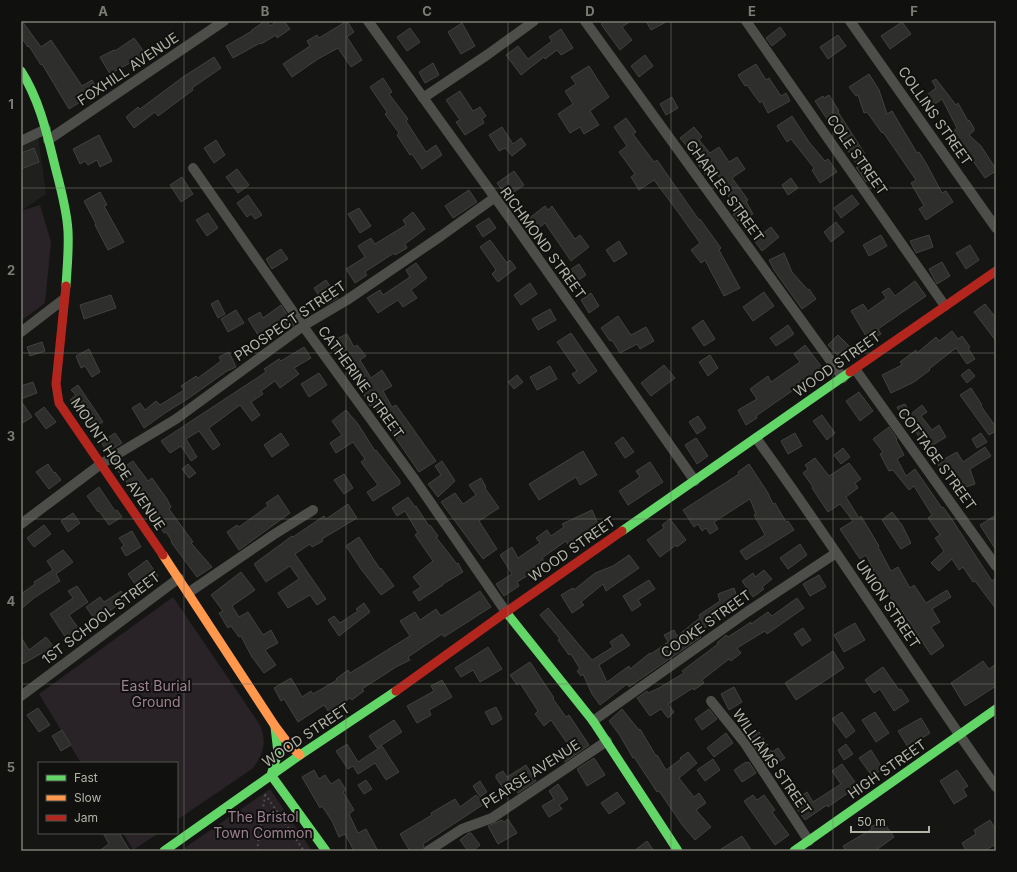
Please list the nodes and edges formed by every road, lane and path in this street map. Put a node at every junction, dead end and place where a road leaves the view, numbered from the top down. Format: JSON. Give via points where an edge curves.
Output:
{"nodes":[{"id":1,"x":224,"y":21,"type":"edge"},
{"id":2,"x":368,"y":21,"type":"edge"},
{"id":3,"x":534,"y":21,"type":"edge"},
{"id":4,"x":585,"y":21,"type":"edge"},
{"id":5,"x":746,"y":21,"type":"edge"},
{"id":6,"x":850,"y":21,"type":"edge"},
{"id":7,"x":21,"y":72,"type":"edge"},
{"id":8,"x":424,"y":98,"type":"junction"},
{"id":9,"x":46,"y":129,"type":"junction"},
{"id":10,"x":48,"y":140,"type":"junction"},
{"id":11,"x":21,"y":141,"type":"edge"},
{"id":12,"x":193,"y":168,"type":"dead end"},
{"id":13,"x":494,"y":198,"type":"junction"},
{"id":14,"x":996,"y":228,"type":"edge"},
{"id":15,"x":994,"y":275,"type":"edge"},
{"id":16,"x":64,"y":299,"type":"junction"},
{"id":17,"x":945,"y":306,"type":"junction"},
{"id":18,"x":303,"y":326,"type":"junction"},
{"id":19,"x":21,"y":332,"type":"edge"},
{"id":20,"x":855,"y":369,"type":"junction"},
{"id":21,"x":843,"y":378,"type":"junction"},
{"id":22,"x":756,"y":438,"type":"junction"},
{"id":23,"x":101,"y":464,"type":"junction"},
{"id":24,"x":695,"y":481,"type":"junction"},
{"id":25,"x":313,"y":510,"type":"dead end"},
{"id":26,"x":21,"y":524,"type":"edge"},
{"id":27,"x":836,"y":553,"type":"junction"},
{"id":28,"x":996,"y":566,"type":"edge"},
{"id":29,"x":179,"y":578,"type":"junction"},
{"id":30,"x":188,"y":593,"type":"junction"},
{"id":31,"x":506,"y":612,"type":"junction"},
{"id":32,"x":21,"y":696,"type":"edge"},
{"id":33,"x":711,"y":701,"type":"dead end"},
{"id":34,"x":996,"y":709,"type":"edge"},
{"id":35,"x":593,"y":721,"type":"junction"},
{"id":36,"x":275,"y":726,"type":"junction"},
{"id":37,"x":959,"y":735,"type":"junction"},
{"id":38,"x":607,"y":741,"type":"junction"},
{"id":39,"x":300,"y":755,"type":"junction"},
{"id":40,"x":271,"y":775,"type":"junction"},
{"id":41,"x":996,"y":787,"type":"edge"},
{"id":42,"x":265,"y":794,"type":"junction"},
{"id":43,"x":808,"y":841,"type":"junction"},
{"id":44,"x":164,"y":851,"type":"edge"},
{"id":45,"x":257,"y":851,"type":"edge"},
{"id":46,"x":304,"y":851,"type":"edge"},
{"id":47,"x":326,"y":851,"type":"edge"},
{"id":48,"x":428,"y":851,"type":"edge"},
{"id":49,"x":678,"y":851,"type":"edge"},
{"id":50,"x":794,"y":851,"type":"edge"}],
"edges":[{"from":1,"to":10,"type":"street","name":"FOXHILL AVENUE"},
{"from":2,"to":8,"type":"street","name":"RICHMOND STREET"},
{"from":3,"to":8,"type":"street"},
{"from":4,"to":21,"type":"street","name":"CHARLES STREET"},
{"from":5,"to":17,"type":"street","name":"COLE STREET"},
{"from":6,"to":14,"type":"street","name":"COLLINS STREET"},
{"from":7,"to":9,"type":"street","name":"MOUNT HOPE AVENUE","via":[[31,87]]},
{"from":8,"to":13,"type":"street","name":"RICHMOND STREET"},
{"from":9,"to":10,"type":"street","name":"MOUNT HOPE AVENUE"},
{"from":9,"to":11,"type":"street"},
{"from":10,"to":16,"type":"street","name":"MOUNT HOPE AVENUE","via":[[68,230]]},
{"from":12,"to":18,"type":"street","name":"CATHERINE STREET"},
{"from":13,"to":18,"type":"street","name":"PROSPECT STREET","via":[[353,295]]},
{"from":13,"to":24,"type":"street","name":"RICHMOND STREET"},
{"from":15,"to":17,"type":"street","name":"WOOD STREET"},
{"from":16,"to":19,"type":"street"},
{"from":16,"to":23,"type":"street","name":"MOUNT HOPE AVENUE","via":[[57,396],[63,410]]},
{"from":17,"to":20,"type":"street","name":"WOOD STREET"},
{"from":18,"to":23,"type":"street","name":"PROSPECT STREET","via":[[176,418]]},
{"from":18,"to":31,"type":"street","name":"CATHERINE STREET","via":[[416,480]]},
{"from":20,"to":21,"type":"street","name":"WOOD STREET"},
{"from":20,"to":28,"type":"street","name":"COTTAGE STREET"},
{"from":21,"to":22,"type":"street","name":"WOOD STREET"},
{"from":22,"to":24,"type":"street","name":"WOOD STREET"},
{"from":22,"to":27,"type":"street","name":"UNION STREET"},
{"from":23,"to":26,"type":"street","name":"PROSPECT STREET"},
{"from":23,"to":29,"type":"street","name":"MOUNT HOPE AVENUE"},
{"from":24,"to":31,"type":"street","name":"WOOD STREET"},
{"from":25,"to":30,"type":"street"},
{"from":27,"to":35,"type":"street","name":"COOKE STREET","via":[[746,612]]},
{"from":27,"to":37,"type":"street","name":"UNION STREET"},
{"from":29,"to":30,"type":"street","name":"MOUNT HOPE AVENUE"},
{"from":29,"to":32,"type":"street","name":"1ST SCHOOL STREET"},
{"from":30,"to":36,"type":"street","name":"MOUNT HOPE AVENUE"},
{"from":31,"to":35,"type":"street"},
{"from":31,"to":39,"type":"street","name":"WOOD STREET","via":[[402,687]]},
{"from":33,"to":43,"type":"street","name":"WILLIAMS STREET","via":[[744,742]]},
{"from":34,"to":37,"type":"street","name":"HIGH STREET"},
{"from":35,"to":38,"type":"street"},
{"from":36,"to":39,"type":"street","name":"MOUNT HOPE AVENUE"},
{"from":36,"to":40,"type":"street","name":"MOUNT HOPE AVENUE","via":[[278,753]]},
{"from":37,"to":41,"type":"street","name":"UNION STREET"},
{"from":37,"to":43,"type":"street","name":"HIGH STREET"},
{"from":38,"to":48,"type":"street","name":"PEARSE AVENUE","via":[[492,818],[462,829]]},
{"from":38,"to":49,"type":"street"},
{"from":39,"to":40,"type":"street","name":"WOOD STREET"},
{"from":40,"to":42,"type":"path"},
{"from":40,"to":44,"type":"street","name":"WOOD STREET"},
{"from":40,"to":47,"type":"street"},
{"from":42,"to":45,"type":"path"},
{"from":42,"to":46,"type":"path"},
{"from":43,"to":50,"type":"street","name":"HIGH STREET"}]}
